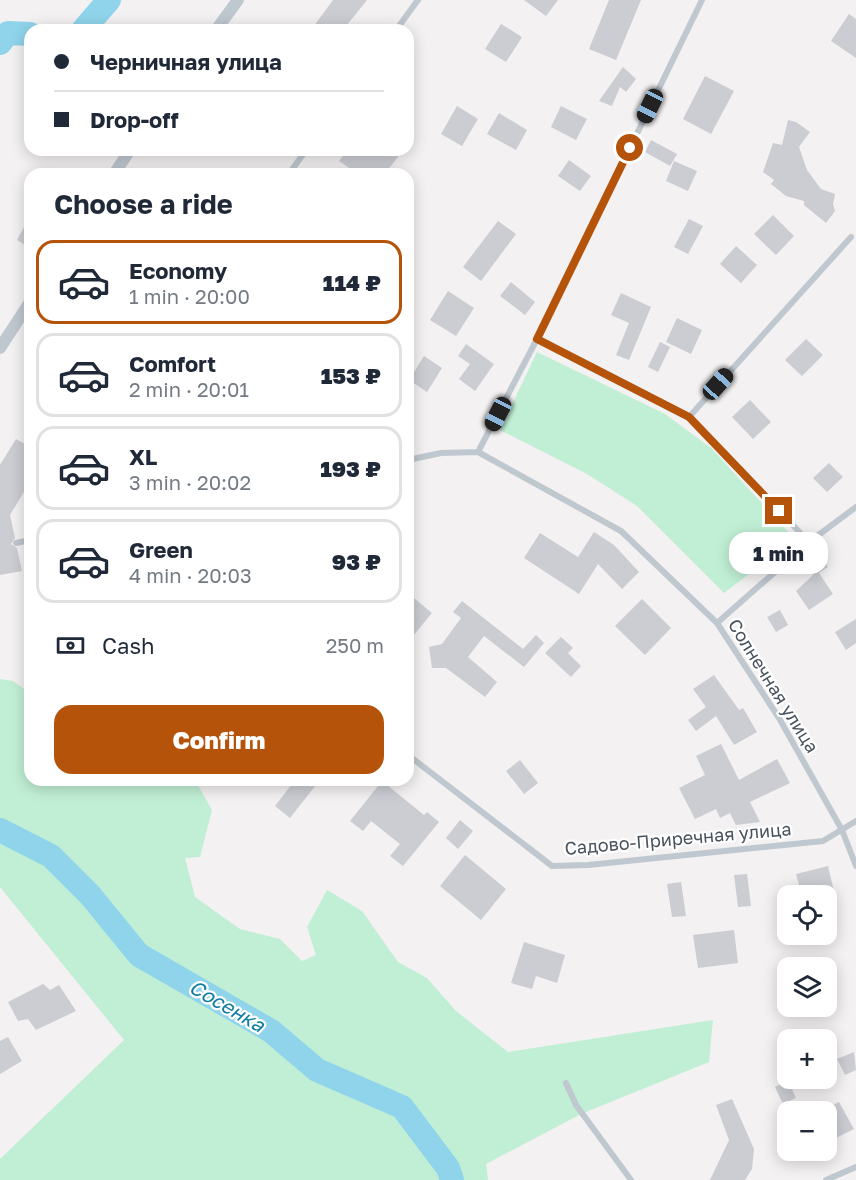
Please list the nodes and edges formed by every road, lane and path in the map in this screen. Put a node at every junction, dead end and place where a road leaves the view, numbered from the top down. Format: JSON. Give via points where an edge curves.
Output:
{"nodes":[{"id":1,"x":238,"y":0,"type":"edge"},
{"id":2,"x":418,"y":0,"type":"edge"},
{"id":3,"x":702,"y":0,"type":"edge"},
{"id":4,"x":220,"y":24,"type":"edge"},
{"id":5,"x":400,"y":24,"type":"edge"},
{"id":6,"x":851,"y":237,"type":"dead end"},
{"id":7,"x":24,"y":311,"type":"edge"},
{"id":8,"x":537,"y":339,"type":"junction"},
{"id":9,"x":0,"y":348,"type":"edge"},
{"id":10,"x":689,"y":417,"type":"junction"},
{"id":11,"x":478,"y":452,"type":"junction"},
{"id":12,"x":414,"y":459,"type":"edge"},
{"id":13,"x":856,"y":507,"type":"edge"},
{"id":14,"x":24,"y":541,"type":"edge"},
{"id":15,"x":809,"y":542,"type":"junction"},
{"id":16,"x":16,"y":543,"type":"dead end"},
{"id":17,"x":717,"y":623,"type":"junction"},
{"id":18,"x":414,"y":760,"type":"edge"},
{"id":19,"x":856,"y":821,"type":"edge"},
{"id":20,"x":842,"y":830,"type":"junction"},
{"id":21,"x":856,"y":866,"type":"edge"},
{"id":22,"x":566,"y":1083,"type":"dead end"},
{"id":23,"x":856,"y":1167,"type":"edge"},
{"id":24,"x":631,"y":1180,"type":"edge"},
{"id":25,"x":826,"y":1180,"type":"edge"}],
"edges":[{"from":1,"to":4,"type":"street"},
{"from":2,"to":5,"type":"lane"},
{"from":3,"to":8,"type":"lane"},
{"from":6,"to":10,"type":"lane"},
{"from":7,"to":9,"type":"street"},
{"from":8,"to":10,"type":"lane"},
{"from":8,"to":11,"type":"lane"},
{"from":10,"to":15,"type":"lane"},
{"from":11,"to":12,"type":"lane"},
{"from":11,"to":17,"type":"lane","name":"Солнечная улица","via":[[621,531]]},
{"from":13,"to":15,"type":"lane"},
{"from":14,"to":16,"type":"lane"},
{"from":15,"to":17,"type":"lane"},
{"from":17,"to":20,"type":"lane","name":"Солнечная улица","via":[[779,717]]},
{"from":18,"to":20,"type":"lane","name":"Садово-Приречная улица","via":[[552,866],[823,841]]},
{"from":19,"to":20,"type":"lane","name":"Садово-Приречная улица"},
{"from":20,"to":21,"type":"lane","name":"Солнечная улица"},
{"from":22,"to":24,"type":"lane","via":[[576,1105]]},
{"from":23,"to":25,"type":"lane"}]}
